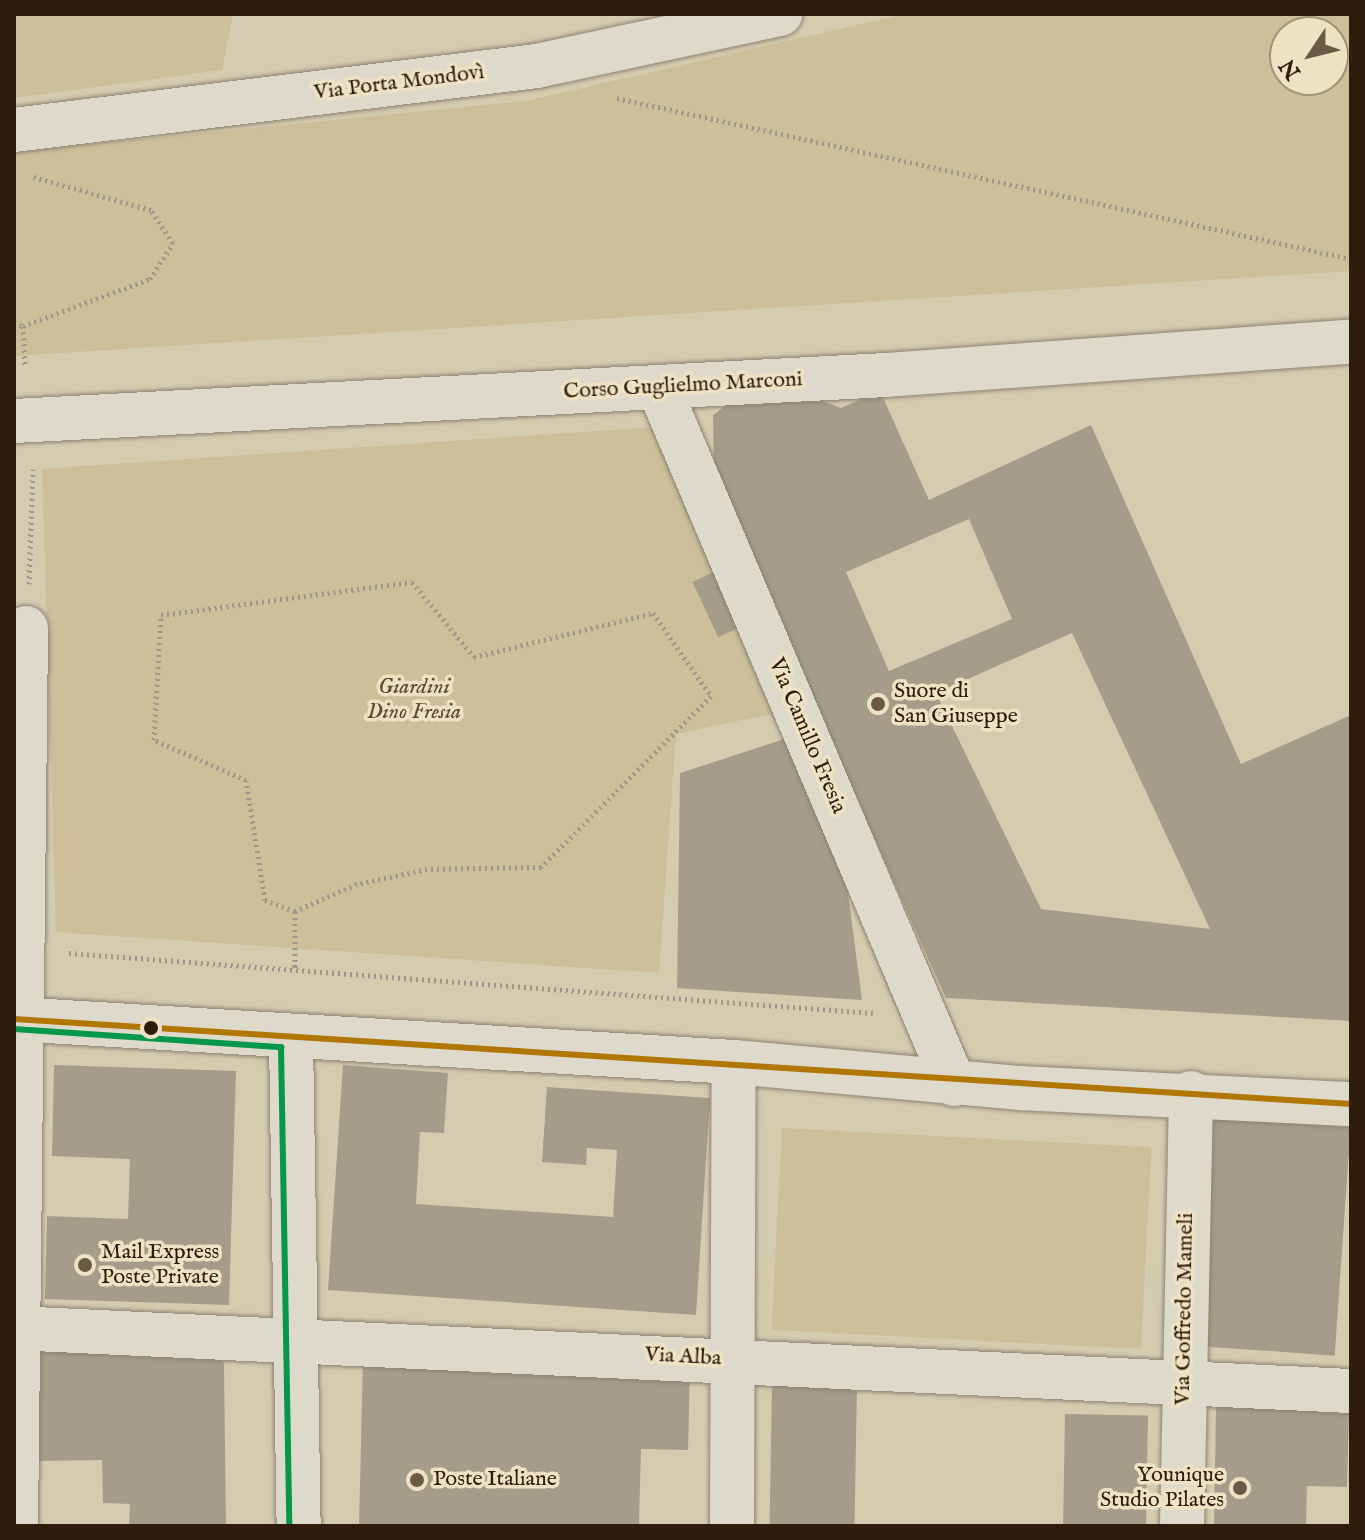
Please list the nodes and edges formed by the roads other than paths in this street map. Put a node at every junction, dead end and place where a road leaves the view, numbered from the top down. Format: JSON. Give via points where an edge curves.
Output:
{"nodes":[{"id":1,"x":780,"y":14,"type":"edge"},
{"id":2,"x":14,"y":130,"type":"edge"},
{"id":3,"x":1351,"y":342,"type":"edge"},
{"id":4,"x":659,"y":388,"type":"junction"},
{"id":5,"x":14,"y":421,"type":"edge"},
{"id":6,"x":26,"y":628,"type":"road end"},
{"id":7,"x":16,"y":1019,"type":"edge"},
{"id":8,"x":291,"y":1038,"type":"junction"},
{"id":9,"x":734,"y":1062,"type":"junction"},
{"id":10,"x":954,"y":1084,"type":"junction"},
{"id":11,"x":1191,"y":1093,"type":"junction"},
{"id":12,"x":1351,"y":1104,"type":"edge"},
{"id":13,"x":15,"y":1328,"type":"edge"},
{"id":14,"x":296,"y":1339,"type":"junction"},
{"id":15,"x":729,"y":1359,"type":"junction"},
{"id":16,"x":1183,"y":1382,"type":"junction"},
{"id":17,"x":1351,"y":1391,"type":"edge"},
{"id":18,"x":16,"y":1526,"type":"edge"},
{"id":19,"x":299,"y":1526,"type":"edge"},
{"id":20,"x":732,"y":1526,"type":"edge"},
{"id":21,"x":1182,"y":1526,"type":"edge"}],
"edges":[{"from":1,"to":2,"type":"street","name":"Via Porta Mondovì","via":[[537,66]]},
{"from":3,"to":4,"type":"street","name":"Corso Guglielmo Marconi"},
{"from":4,"to":5,"type":"street","name":"Corso Guglielmo Marconi"},
{"from":4,"to":10,"type":"street","name":"Via Camillo Fresia"},
{"from":6,"to":7,"type":"street"},
{"from":7,"to":8,"type":"street"},
{"from":7,"to":13,"type":"street"},
{"from":8,"to":9,"type":"street"},
{"from":8,"to":14,"type":"street"},
{"from":9,"to":10,"type":"street"},
{"from":9,"to":15,"type":"street"},
{"from":10,"to":11,"type":"street"},
{"from":11,"to":12,"type":"street"},
{"from":11,"to":16,"type":"street","name":"Via Goffredo Mameli"},
{"from":13,"to":14,"type":"street","name":"Via Alba"},
{"from":13,"to":18,"type":"street"},
{"from":14,"to":15,"type":"street","name":"Via Alba"},
{"from":14,"to":19,"type":"street"},
{"from":15,"to":16,"type":"street","name":"Via Alba"},
{"from":15,"to":20,"type":"street"},
{"from":16,"to":17,"type":"street","name":"Via Alba"},
{"from":16,"to":21,"type":"street","name":"Via Goffredo Mameli"}]}
